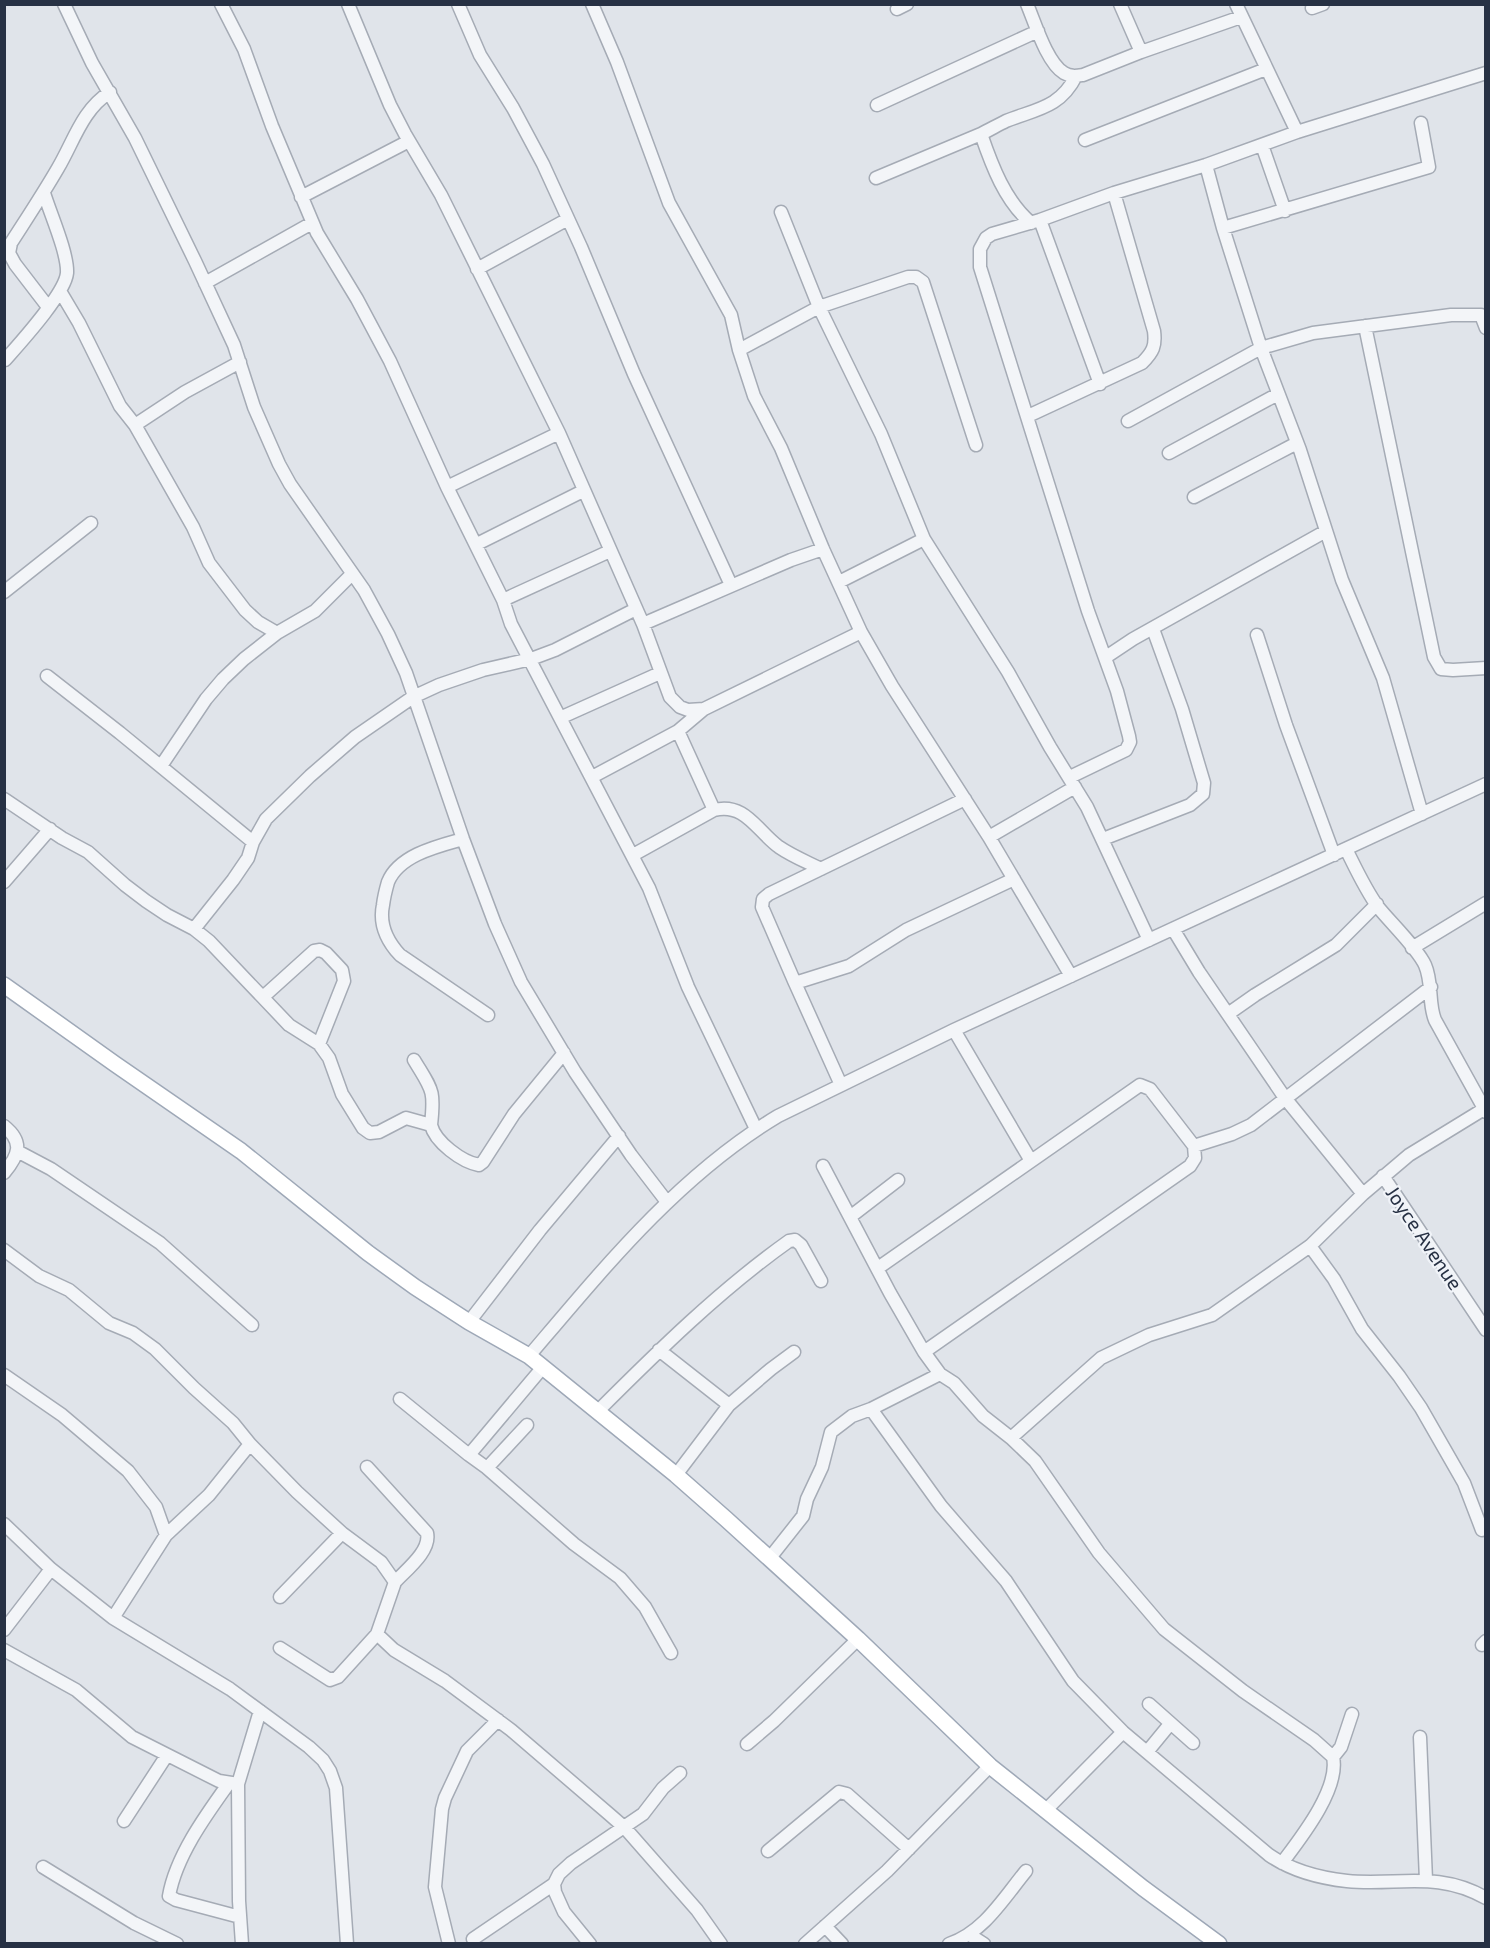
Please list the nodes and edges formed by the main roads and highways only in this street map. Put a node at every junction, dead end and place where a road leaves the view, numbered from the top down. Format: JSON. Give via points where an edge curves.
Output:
{"nodes":[{"id":1,"x":4,"y":985,"type":"edge"},
{"id":2,"x":1219,"y":1944,"type":"edge"}],
"edges":[{"from":1,"to":2,"type":"main road","via":[[229,1142],[415,1287],[543,1367],[676,1475],[858,1639],[990,1766]]}]}
